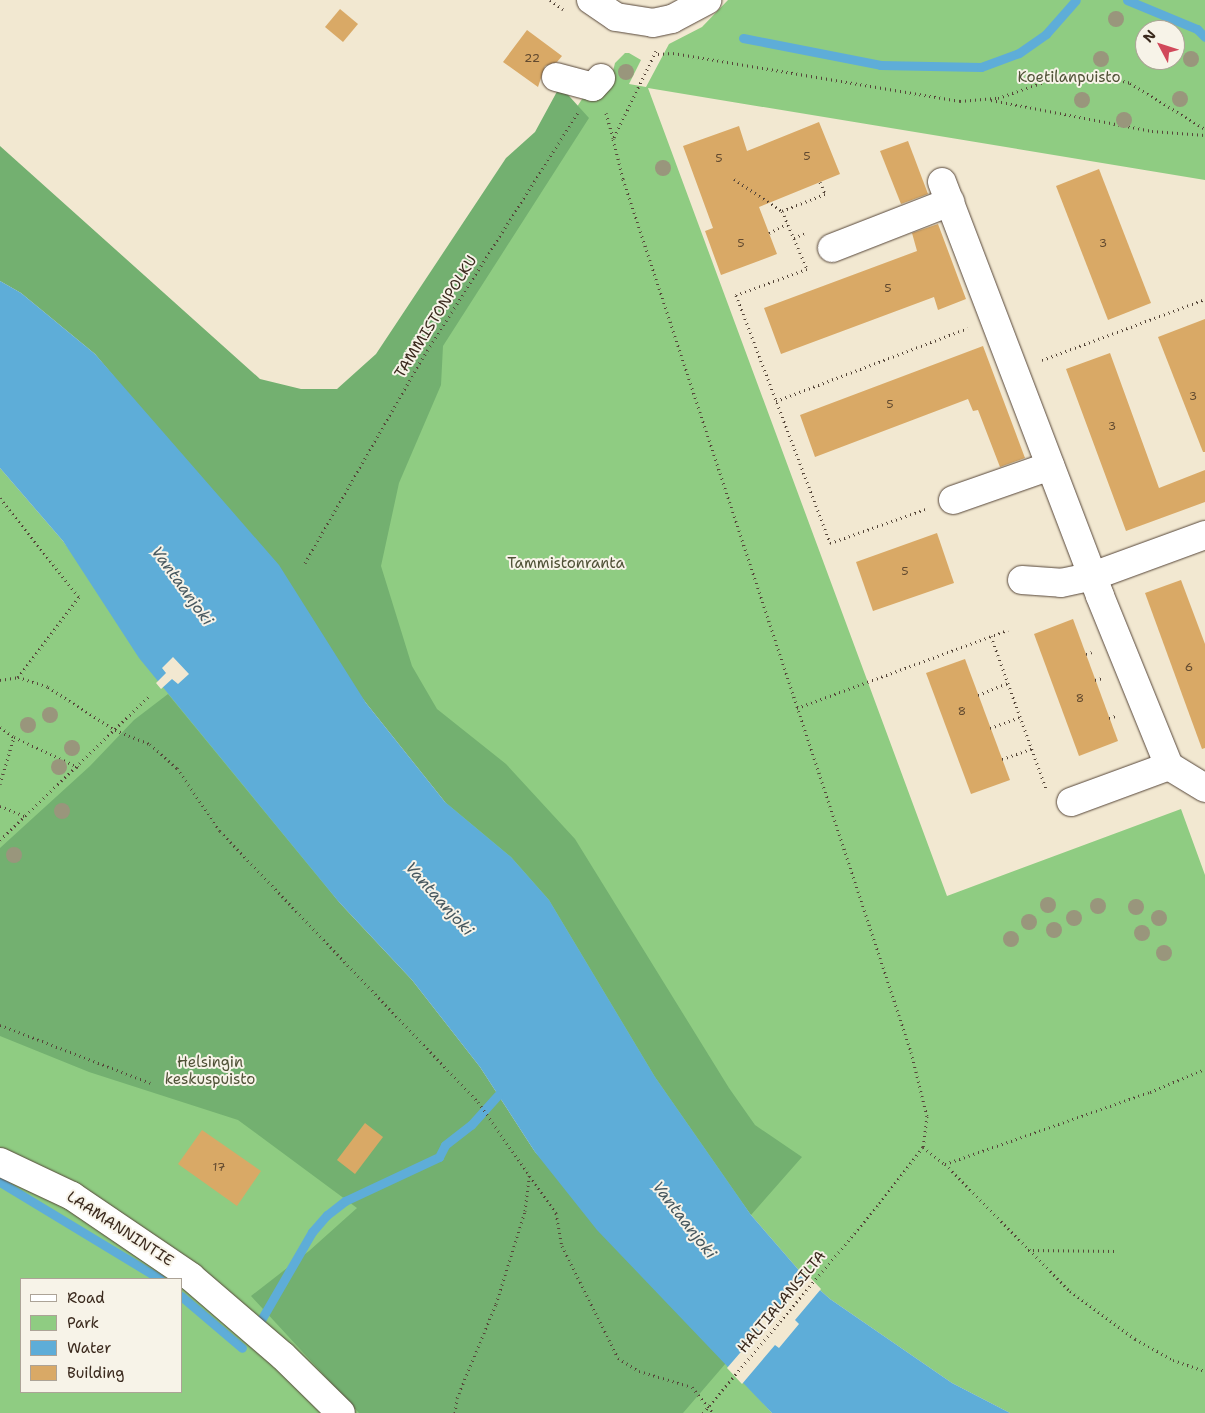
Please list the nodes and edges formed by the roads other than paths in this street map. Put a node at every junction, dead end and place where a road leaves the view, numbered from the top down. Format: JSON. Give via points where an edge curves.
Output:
{"nodes":[{"id":1,"x":591,"y":0,"type":"edge"},
{"id":2,"x":707,"y":0,"type":"edge"},
{"id":3,"x":556,"y":77,"type":"dead end"},
{"id":4,"x":597,"y":83,"type":"road end"},
{"id":5,"x":832,"y":248,"type":"dead end"},
{"id":6,"x":1050,"y":466,"type":"junction"},
{"id":7,"x":953,"y":500,"type":"road end"},
{"id":8,"x":1205,"y":535,"type":"edge"},
{"id":9,"x":1093,"y":576,"type":"junction"},
{"id":10,"x":1022,"y":580,"type":"dead end"},
{"id":11,"x":1169,"y":766,"type":"junction"},
{"id":12,"x":1205,"y":788,"type":"edge"},
{"id":13,"x":1059,"y":796,"type":"road end"},
{"id":14,"x":0,"y":1162,"type":"edge"},
{"id":15,"x":341,"y":1413,"type":"edge"}],
"edges":[{"from":1,"to":2,"type":"street","via":[[616,17],[653,23],[672,20]]},
{"from":3,"to":4,"type":"street"},
{"from":5,"to":6,"type":"street","via":[[946,192]]},
{"from":6,"to":7,"type":"street"},
{"from":6,"to":9,"type":"street"},
{"from":8,"to":9,"type":"street"},
{"from":9,"to":10,"type":"street","via":[[1060,582]]},
{"from":9,"to":11,"type":"street"},
{"from":11,"to":12,"type":"street"},
{"from":11,"to":13,"type":"street"},
{"from":14,"to":15,"type":"street","name":"LAAMANNINTIE","via":[[72,1196],[141,1240],[232,1310]]}]}
